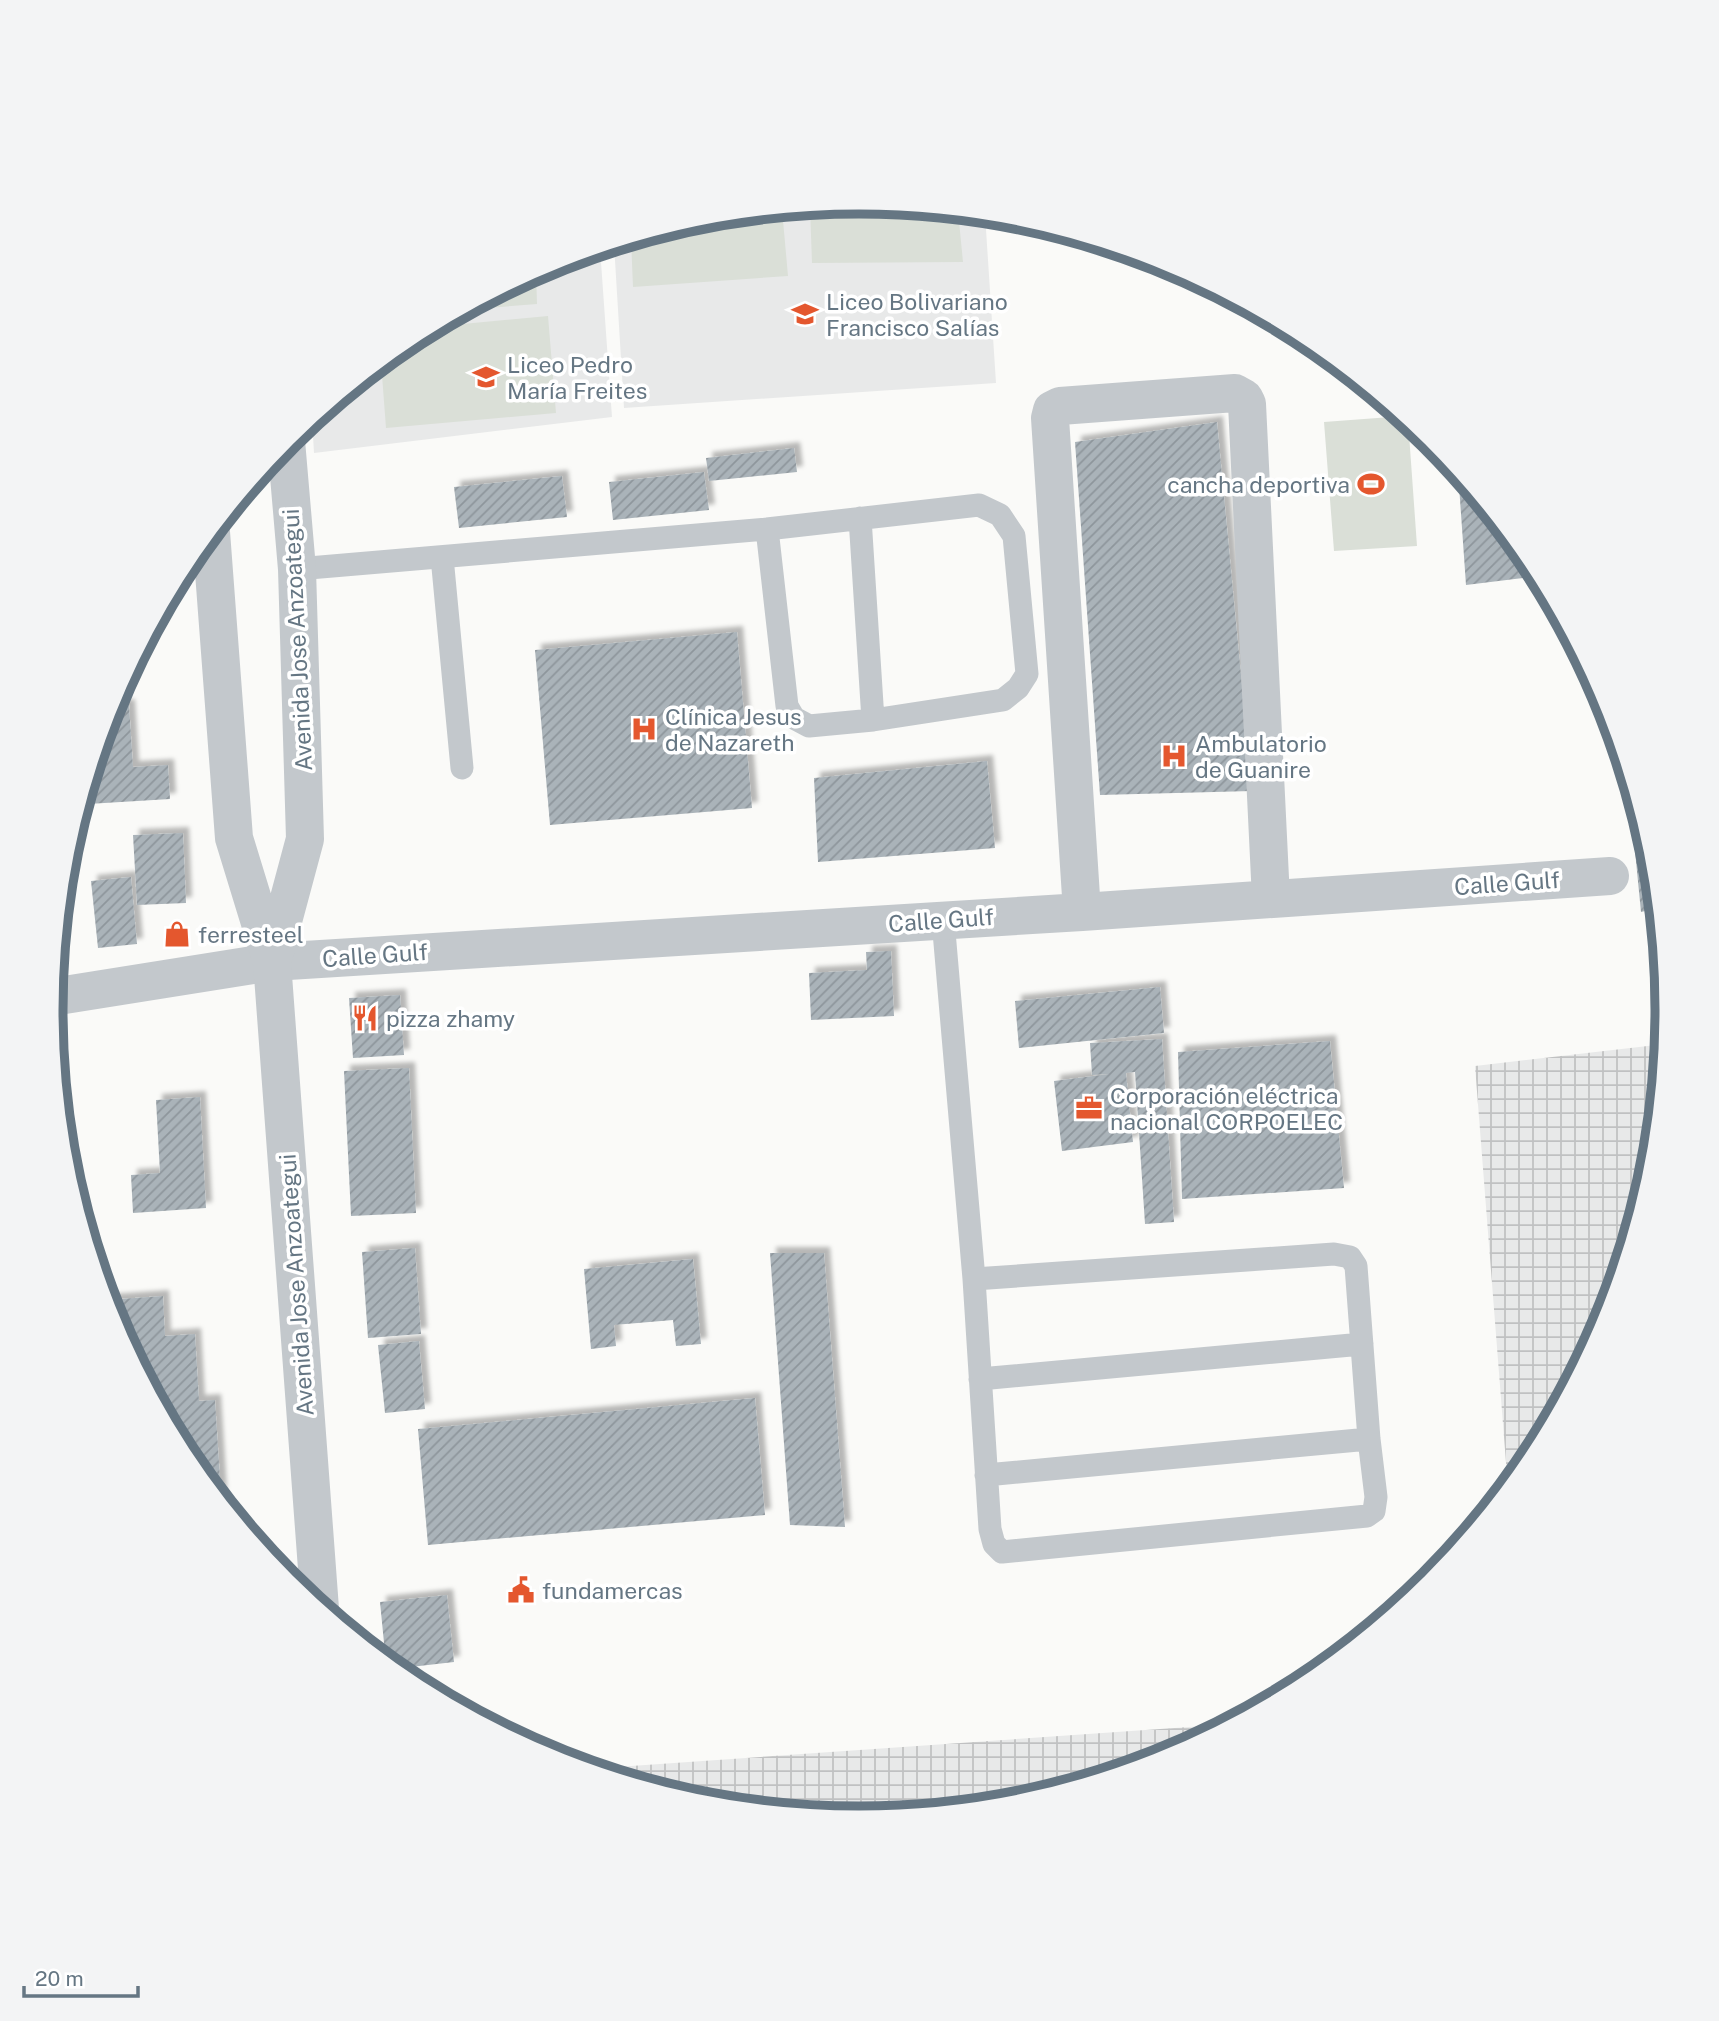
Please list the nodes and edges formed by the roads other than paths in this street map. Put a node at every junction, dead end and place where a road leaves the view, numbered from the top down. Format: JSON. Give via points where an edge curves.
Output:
{"nodes":[{"id":1,"x":287,"y":456,"type":"edge"},
{"id":2,"x":860,"y":518,"type":"junction"},
{"id":3,"x":767,"y":529,"type":"junction"},
{"id":4,"x":212,"y":548,"type":"edge"},
{"id":5,"x":442,"y":556,"type":"junction"},
{"id":6,"x":297,"y":569,"type":"junction"},
{"id":7,"x":873,"y":720,"type":"junction"},
{"id":8,"x":462,"y":768,"type":"dead end"},
{"id":9,"x":1610,"y":876,"type":"dead end"},
{"id":10,"x":1271,"y":899,"type":"junction"},
{"id":11,"x":1082,"y":912,"type":"junction"},
{"id":12,"x":943,"y":920,"type":"junction"},
{"id":13,"x":272,"y":962,"type":"junction"},
{"id":14,"x":64,"y":995,"type":"edge"},
{"id":15,"x":974,"y":1279,"type":"junction"},
{"id":16,"x":1362,"y":1345,"type":"junction"},
{"id":17,"x":980,"y":1379,"type":"junction"},
{"id":18,"x":1369,"y":1439,"type":"junction"},
{"id":19,"x":986,"y":1475,"type":"junction"},
{"id":20,"x":319,"y":1595,"type":"edge"}],
"edges":[{"from":1,"to":6,"type":"street","name":"Avenida Jose Anzoategui"},
{"from":2,"to":3,"type":"lane"},
{"from":2,"to":7,"type":"lane"},
{"from":2,"to":7,"type":"lane","via":[[979,505],[1000,515],[1014,536],[1027,674],[1003,701]]},
{"from":3,"to":5,"type":"lane"},
{"from":3,"to":7,"type":"lane","via":[[787,706],[794,718],[810,726]]},
{"from":4,"to":13,"type":"street","via":[[234,838]]},
{"from":5,"to":6,"type":"lane"},
{"from":5,"to":8,"type":"lane"},
{"from":6,"to":13,"type":"street","name":"Avenida Jose Anzoategui","via":[[305,839]]},
{"from":9,"to":10,"type":"street","name":"Calle Gulf"},
{"from":10,"to":11,"type":"street","name":"Calle Gulf"},
{"from":10,"to":11,"type":"street","via":[[1247,404],[1235,393],[1060,406],[1052,411]]},
{"from":11,"to":12,"type":"street","name":"Calle Gulf"},
{"from":12,"to":13,"type":"street","name":"Calle Gulf"},
{"from":12,"to":15,"type":"lane"},
{"from":13,"to":14,"type":"street","name":"Calle Gulf"},
{"from":13,"to":20,"type":"street","name":"Avenida Jose Anzoategui"},
{"from":15,"to":16,"type":"lane","via":[[1334,1254],[1350,1257],[1356,1266]]},
{"from":15,"to":17,"type":"lane"},
{"from":16,"to":17,"type":"lane"},
{"from":16,"to":18,"type":"lane"},
{"from":17,"to":19,"type":"lane"},
{"from":18,"to":19,"type":"lane"},
{"from":18,"to":19,"type":"lane","via":[[1376,1497],[1374,1511],[1367,1516],[1002,1552],[990,1529]]}]}
